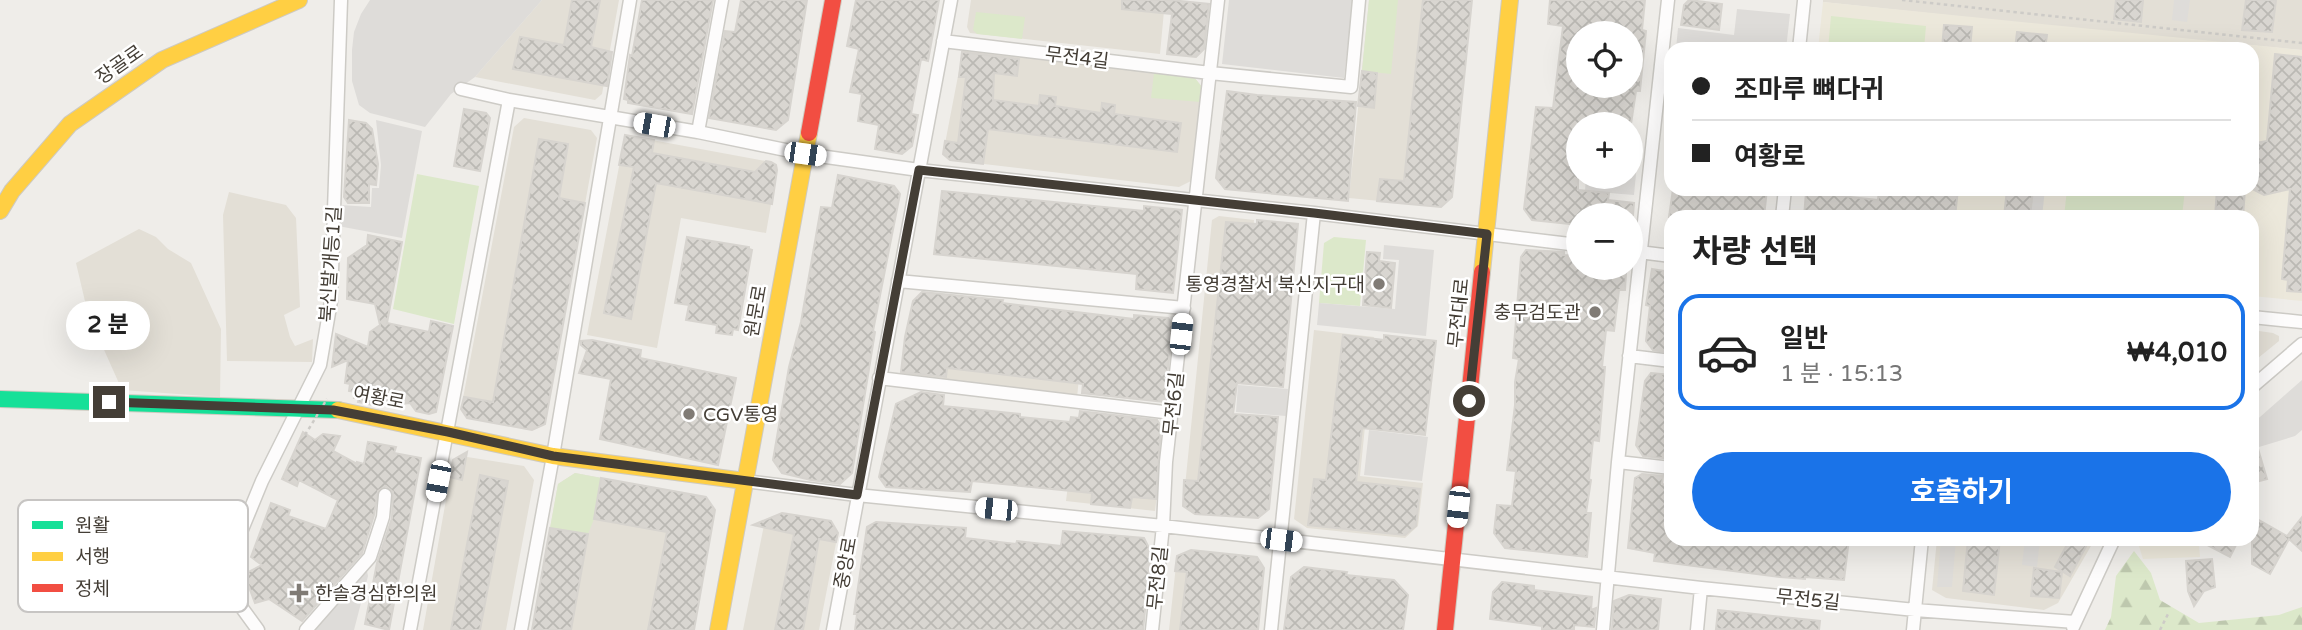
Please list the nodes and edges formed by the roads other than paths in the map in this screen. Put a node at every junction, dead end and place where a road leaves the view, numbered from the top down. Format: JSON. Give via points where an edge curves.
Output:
{"nodes":[{"id":1,"x":299,"y":0,"type":"edge"},
{"id":2,"x":341,"y":0,"type":"edge"},
{"id":3,"x":630,"y":0,"type":"edge"},
{"id":4,"x":722,"y":0,"type":"edge"},
{"id":5,"x":833,"y":0,"type":"edge"},
{"id":6,"x":951,"y":0,"type":"edge"},
{"id":7,"x":1218,"y":0,"type":"edge"},
{"id":8,"x":1359,"y":0,"type":"edge"},
{"id":9,"x":1510,"y":0,"type":"edge"},
{"id":10,"x":1668,"y":0,"type":"edge"},
{"id":11,"x":1801,"y":0,"type":"edge"},
{"id":12,"x":943,"y":41,"type":"junction"},
{"id":13,"x":1799,"y":42,"type":"edge"},
{"id":14,"x":1210,"y":73,"type":"junction"},
{"id":15,"x":461,"y":89,"type":"dead end"},
{"id":16,"x":509,"y":100,"type":"junction"},
{"id":17,"x":611,"y":118,"type":"junction"},
{"id":18,"x":698,"y":132,"type":"junction"},
{"id":19,"x":805,"y":154,"type":"junction"},
{"id":20,"x":919,"y":170,"type":"junction"},
{"id":21,"x":1196,"y":199,"type":"junction"},
{"id":22,"x":1642,"y":203,"type":"edge"},
{"id":23,"x":0,"y":211,"type":"edge"},
{"id":24,"x":1314,"y":213,"type":"junction"},
{"id":25,"x":1487,"y":234,"type":"junction"},
{"id":26,"x":1566,"y":244,"type":"edge"},
{"id":27,"x":1643,"y":253,"type":"edge"},
{"id":28,"x":1664,"y":255,"type":"edge"},
{"id":29,"x":1634,"y":280,"type":"edge"},
{"id":30,"x":898,"y":281,"type":"junction"},
{"id":31,"x":1184,"y":308,"type":"junction"},
{"id":32,"x":2259,"y":318,"type":"edge"},
{"id":33,"x":2302,"y":322,"type":"edge"},
{"id":34,"x":2302,"y":344,"type":"edge"},
{"id":35,"x":1629,"y":356,"type":"junction"},
{"id":36,"x":1664,"y":360,"type":"edge"},
{"id":37,"x":879,"y":378,"type":"junction"},
{"id":38,"x":2259,"y":381,"type":"edge"},
{"id":39,"x":0,"y":399,"type":"edge"},
{"id":40,"x":300,"y":408,"type":"junction"},
{"id":41,"x":1172,"y":413,"type":"junction"},
{"id":42,"x":448,"y":432,"type":"junction"},
{"id":43,"x":553,"y":456,"type":"junction"},
{"id":44,"x":1618,"y":463,"type":"junction"},
{"id":45,"x":1664,"y":467,"type":"edge"},
{"id":46,"x":745,"y":481,"type":"junction"},
{"id":47,"x":385,"y":495,"type":"dead end"},
{"id":48,"x":857,"y":495,"type":"junction"},
{"id":49,"x":248,"y":515,"type":"edge"},
{"id":50,"x":1163,"y":526,"type":"junction"},
{"id":51,"x":1281,"y":540,"type":"junction"},
{"id":52,"x":1921,"y":546,"type":"edge"},
{"id":53,"x":2111,"y":546,"type":"edge"},
{"id":54,"x":1452,"y":560,"type":"junction"},
{"id":55,"x":1608,"y":576,"type":"junction"},
{"id":56,"x":1701,"y":588,"type":"junction"},
{"id":57,"x":1915,"y":610,"type":"junction"},
{"id":58,"x":245,"y":612,"type":"edge"},
{"id":59,"x":2073,"y":626,"type":"edge"},
{"id":60,"x":258,"y":630,"type":"edge"},
{"id":61,"x":306,"y":630,"type":"edge"},
{"id":62,"x":410,"y":630,"type":"edge"},
{"id":63,"x":521,"y":630,"type":"edge"},
{"id":64,"x":718,"y":630,"type":"edge"},
{"id":65,"x":833,"y":630,"type":"edge"},
{"id":66,"x":1152,"y":630,"type":"edge"},
{"id":67,"x":1271,"y":630,"type":"edge"},
{"id":68,"x":1445,"y":630,"type":"edge"},
{"id":69,"x":1603,"y":630,"type":"edge"},
{"id":70,"x":1697,"y":630,"type":"edge"},
{"id":71,"x":1913,"y":630,"type":"edge"}],
"edges":[{"from":1,"to":23,"type":"street","name":"장골로","via":[[162,60],[70,124]]},
{"from":2,"to":40,"type":"street","name":"북신발개등1길","via":[[331,301],[320,365]]},
{"from":3,"to":17,"type":"street"},
{"from":4,"to":18,"type":"street"},
{"from":5,"to":19,"type":"street","name":"원문로"},
{"from":6,"to":12,"type":"street"},
{"from":7,"to":14,"type":"street"},
{"from":8,"to":14,"type":"street","name":"무전4길","via":[[1351,87]]},
{"from":9,"to":25,"type":"street","name":"무전대로"},
{"from":10,"to":22,"type":"street"},
{"from":11,"to":13,"type":"street"},
{"from":12,"to":14,"type":"street","name":"무전4길"},
{"from":12,"to":20,"type":"street"},
{"from":14,"to":21,"type":"street"},
{"from":15,"to":16,"type":"street"},
{"from":16,"to":17,"type":"street"},
{"from":16,"to":42,"type":"street"},
{"from":17,"to":18,"type":"street"},
{"from":17,"to":43,"type":"street"},
{"from":18,"to":19,"type":"street"},
{"from":19,"to":20,"type":"street"},
{"from":19,"to":46,"type":"street","name":"원문로"},
{"from":20,"to":21,"type":"street"},
{"from":20,"to":30,"type":"street"},
{"from":21,"to":24,"type":"street"},
{"from":21,"to":31,"type":"street","name":"무전6길"},
{"from":24,"to":25,"type":"street"},
{"from":24,"to":51,"type":"street"},
{"from":25,"to":26,"type":"street"},
{"from":25,"to":54,"type":"street","name":"무전대로"},
{"from":27,"to":28,"type":"street"},
{"from":29,"to":35,"type":"street"},
{"from":30,"to":31,"type":"street"},
{"from":30,"to":37,"type":"street"},
{"from":31,"to":41,"type":"street","name":"무전6길"},
{"from":32,"to":33,"type":"street"},
{"from":34,"to":38,"type":"street"},
{"from":35,"to":36,"type":"street"},
{"from":35,"to":44,"type":"street"},
{"from":37,"to":41,"type":"street"},
{"from":37,"to":48,"type":"street"},
{"from":39,"to":40,"type":"street","name":"여황로"},
{"from":40,"to":42,"type":"street","name":"여황로"},
{"from":40,"to":49,"type":"street","name":"북신발개등1길"},
{"from":41,"to":50,"type":"street","name":"무전6길"},
{"from":42,"to":43,"type":"street","name":"여황로"},
{"from":42,"to":62,"type":"street"},
{"from":43,"to":46,"type":"street","name":"여황로"},
{"from":43,"to":63,"type":"street"},
{"from":44,"to":45,"type":"street"},
{"from":44,"to":55,"type":"street"},
{"from":46,"to":48,"type":"street"},
{"from":46,"to":64,"type":"street","name":"원문로"},
{"from":47,"to":61,"type":"street","via":[[370,557]]},
{"from":48,"to":50,"type":"street"},
{"from":48,"to":65,"type":"street","name":"중앙로"},
{"from":50,"to":51,"type":"street"},
{"from":50,"to":66,"type":"street","name":"무전8길"},
{"from":51,"to":54,"type":"street"},
{"from":51,"to":67,"type":"street"},
{"from":52,"to":57,"type":"street"},
{"from":53,"to":59,"type":"street"},
{"from":54,"to":55,"type":"street","name":"무전5길"},
{"from":54,"to":68,"type":"street","name":"무전대로"},
{"from":55,"to":56,"type":"street","name":"무전5길"},
{"from":55,"to":69,"type":"street"},
{"from":56,"to":57,"type":"street","name":"무전5길"},
{"from":56,"to":70,"type":"street"},
{"from":57,"to":59,"type":"street","name":"무전5길"},
{"from":57,"to":71,"type":"street"},
{"from":58,"to":60,"type":"street","name":"북신발개등1길"}]}
